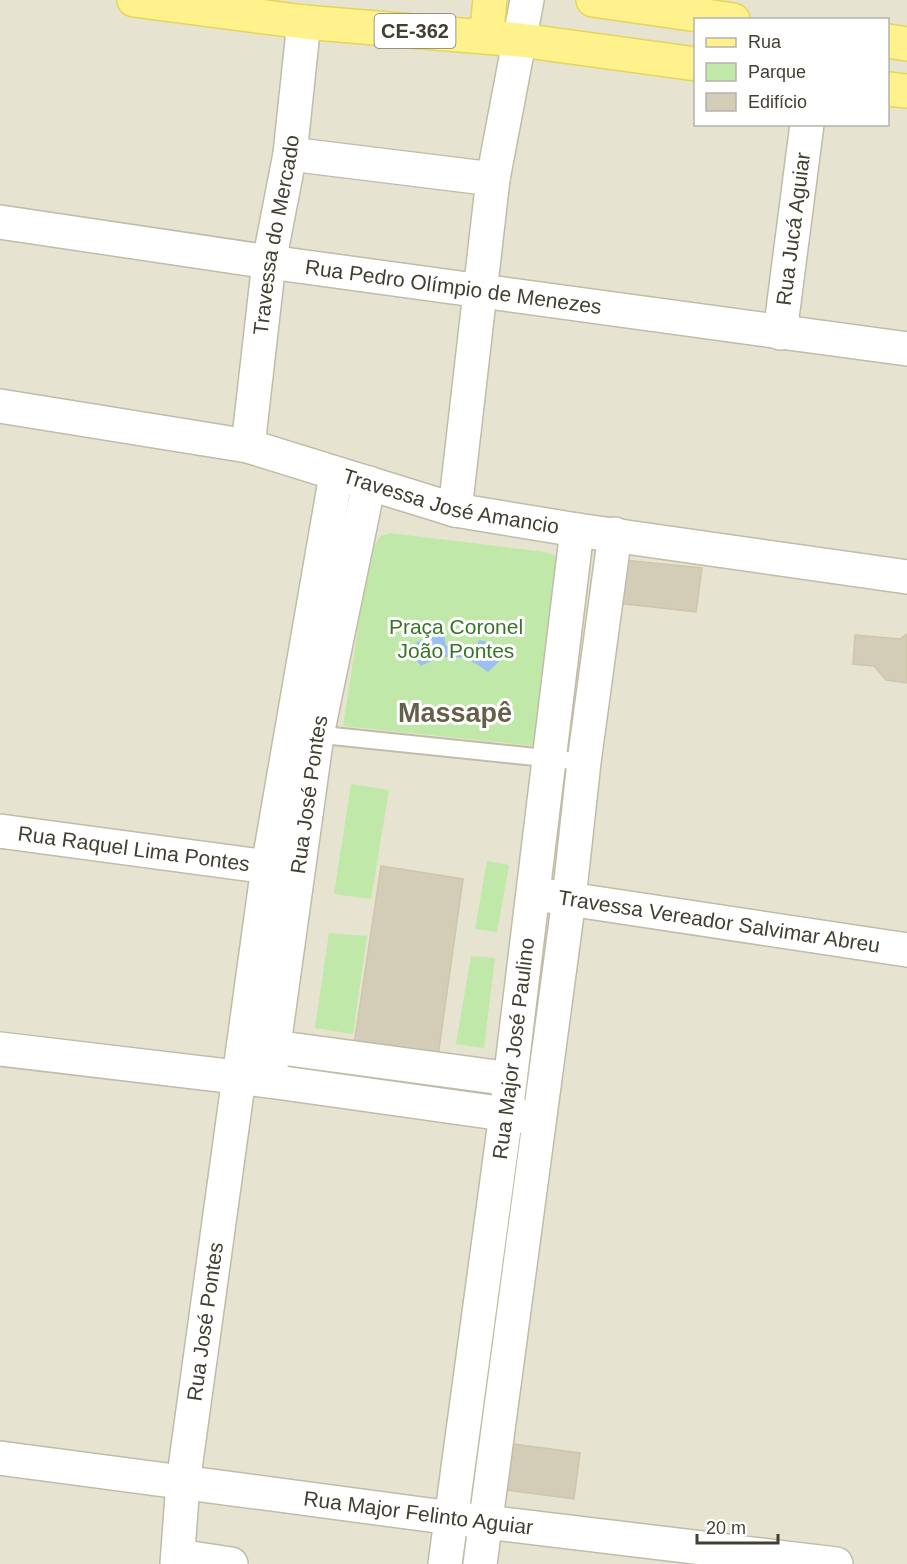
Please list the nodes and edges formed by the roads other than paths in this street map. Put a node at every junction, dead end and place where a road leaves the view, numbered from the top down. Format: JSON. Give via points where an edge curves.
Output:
{"nodes":[{"id":1,"x":134,"y":0,"type":"edge"},
{"id":2,"x":490,"y":0,"type":"edge"},
{"id":3,"x":528,"y":0,"type":"edge"},
{"id":4,"x":593,"y":0,"type":"edge"},
{"id":5,"x":719,"y":18,"type":"edge"},
{"id":6,"x":304,"y":22,"type":"junction"},
{"id":7,"x":486,"y":37,"type":"junction"},
{"id":8,"x":520,"y":40,"type":"junction"},
{"id":9,"x":889,"y":41,"type":"edge"},
{"id":10,"x":907,"y":44,"type":"edge"},
{"id":11,"x":694,"y":64,"type":"edge"},
{"id":12,"x":889,"y":89,"type":"edge"},
{"id":13,"x":907,"y":91,"type":"edge"},
{"id":14,"x":807,"y":126,"type":"edge"},
{"id":15,"x":290,"y":154,"type":"junction"},
{"id":16,"x":493,"y":179,"type":"junction"},
{"id":17,"x":0,"y":222,"type":"edge"},
{"id":18,"x":269,"y":262,"type":"junction"},
{"id":19,"x":481,"y":292,"type":"junction"},
{"id":20,"x":780,"y":333,"type":"junction"},
{"id":21,"x":907,"y":349,"type":"edge"},
{"id":22,"x":0,"y":406,"type":"edge"},
{"id":23,"x":248,"y":446,"type":"junction"},
{"id":24,"x":336,"y":474,"type":"junction"},
{"id":25,"x":369,"y":483,"type":"junction"},
{"id":26,"x":455,"y":510,"type":"junction"},
{"id":27,"x":577,"y":530,"type":"junction"},
{"id":28,"x":615,"y":534,"type":"junction"},
{"id":29,"x":907,"y":577,"type":"edge"},
{"id":30,"x":304,"y":732,"type":"junction"},
{"id":31,"x":550,"y":758,"type":"junction"},
{"id":32,"x":584,"y":762,"type":"junction"},
{"id":33,"x":0,"y":831,"type":"edge"},
{"id":34,"x":282,"y":870,"type":"junction"},
{"id":35,"x":533,"y":893,"type":"junction"},
{"id":36,"x":570,"y":899,"type":"junction"},
{"id":37,"x":907,"y":950,"type":"edge"},
{"id":38,"x":516,"y":1029,"type":"junction"},
{"id":39,"x":551,"y":1033,"type":"junction"},
{"id":40,"x":274,"y":1047,"type":"junction"},
{"id":41,"x":0,"y":1049,"type":"edge"},
{"id":42,"x":387,"y":1064,"type":"junction"},
{"id":43,"x":510,"y":1079,"type":"junction"},
{"id":44,"x":254,"y":1080,"type":"junction"},
{"id":45,"x":382,"y":1097,"type":"junction"},
{"id":46,"x":506,"y":1114,"type":"junction"},
{"id":47,"x":539,"y":1119,"type":"junction"},
{"id":48,"x":488,"y":1246,"type":"junction"},
{"id":49,"x":522,"y":1251,"type":"junction"},
{"id":50,"x":471,"y":1377,"type":"junction"},
{"id":51,"x":504,"y":1379,"type":"junction"},
{"id":52,"x":0,"y":1458,"type":"edge"},
{"id":53,"x":183,"y":1483,"type":"junction"},
{"id":54,"x":452,"y":1518,"type":"junction"},
{"id":55,"x":485,"y":1521,"type":"junction"},
{"id":56,"x":178,"y":1560,"type":"edge"},
{"id":57,"x":231,"y":1564,"type":"edge"},
{"id":58,"x":445,"y":1564,"type":"edge"},
{"id":59,"x":480,"y":1564,"type":"edge"},
{"id":60,"x":836,"y":1564,"type":"edge"}],
"edges":[{"from":1,"to":6,"type":"main road","number":"CE-362"},
{"from":2,"to":7,"type":"main road"},
{"from":3,"to":8,"type":"street"},
{"from":4,"to":5,"type":"main road"},
{"from":6,"to":7,"type":"main road","number":"CE-362"},
{"from":6,"to":15,"type":"street","name":"Travessa do Mercado"},
{"from":7,"to":8,"type":"main road","number":"CE-362"},
{"from":8,"to":11,"type":"main road","number":"CE-362"},
{"from":8,"to":16,"type":"street"},
{"from":9,"to":10,"type":"main road"},
{"from":12,"to":13,"type":"main road"},
{"from":14,"to":20,"type":"street","name":"Rua Jucá Aguiar"},
{"from":15,"to":16,"type":"street"},
{"from":15,"to":18,"type":"street","name":"Travessa do Mercado"},
{"from":16,"to":19,"type":"street"},
{"from":17,"to":18,"type":"street","name":"Rua Pedro Olímpio de Menezes"},
{"from":18,"to":19,"type":"street","name":"Rua Pedro Olímpio de Menezes"},
{"from":18,"to":23,"type":"street","name":"Travessa do Mercado"},
{"from":19,"to":20,"type":"street","name":"Rua Pedro Olímpio de Menezes"},
{"from":19,"to":26,"type":"street"},
{"from":20,"to":21,"type":"street","name":"Rua Pedro Olímpio de Menezes"},
{"from":22,"to":23,"type":"street","name":"Travessa José Amancio"},
{"from":23,"to":24,"type":"street","name":"Travessa José Amancio"},
{"from":24,"to":25,"type":"street","name":"Travessa José Amancio"},
{"from":24,"to":30,"type":"street","name":"Rua José Pontes"},
{"from":25,"to":26,"type":"street","name":"Travessa José Amancio"},
{"from":25,"to":30,"type":"street","name":"Rua José Pontes"},
{"from":26,"to":27,"type":"street","name":"Travessa José Amancio"},
{"from":27,"to":28,"type":"street","name":"Travessa José Amancio"},
{"from":27,"to":31,"type":"street","name":"Rua Major José Paulino"},
{"from":28,"to":29,"type":"street","name":"Travessa José Amancio"},
{"from":28,"to":32,"type":"street","name":"Rua Major José Paulino"},
{"from":30,"to":31,"type":"lane"},
{"from":30,"to":34,"type":"street","name":"Rua José Pontes"},
{"from":31,"to":32,"type":"lane"},
{"from":31,"to":35,"type":"street","name":"Rua Major José Paulino"},
{"from":32,"to":36,"type":"street","name":"Rua Major José Paulino"},
{"from":33,"to":34,"type":"street","name":"Rua Raquel Lima Pontes"},
{"from":34,"to":40,"type":"street","name":"Rua José Pontes"},
{"from":34,"to":44,"type":"street","name":"Rua José Pontes"},
{"from":35,"to":36,"type":"street","name":"Travessa Vereador Salvimar Abreu"},
{"from":35,"to":38,"type":"street","name":"Rua Major José Paulino"},
{"from":36,"to":37,"type":"street","name":"Travessa Vereador Salvimar Abreu"},
{"from":36,"to":39,"type":"street","name":"Rua Major José Paulino"},
{"from":38,"to":39,"type":"street"},
{"from":38,"to":43,"type":"street","name":"Rua Major José Paulino"},
{"from":39,"to":47,"type":"street","name":"Rua Major José Paulino"},
{"from":40,"to":42,"type":"street"},
{"from":40,"to":44,"type":"street","name":"Rua José Pontes"},
{"from":41,"to":44,"type":"street"},
{"from":42,"to":43,"type":"street"},
{"from":42,"to":45,"type":"street"},
{"from":43,"to":46,"type":"street","name":"Rua Major José Paulino"},
{"from":44,"to":45,"type":"street"},
{"from":44,"to":53,"type":"street","name":"Rua José Pontes"},
{"from":45,"to":46,"type":"street"},
{"from":46,"to":47,"type":"street"},
{"from":46,"to":48,"type":"street","name":"Rua Major José Paulino"},
{"from":47,"to":49,"type":"street","name":"Rua Major José Paulino"},
{"from":48,"to":49,"type":"street"},
{"from":48,"to":50,"type":"street","name":"Rua Major José Paulino"},
{"from":49,"to":51,"type":"street","name":"Rua Major José Paulino"},
{"from":50,"to":51,"type":"street"},
{"from":50,"to":54,"type":"street","name":"Rua Major José Paulino"},
{"from":51,"to":55,"type":"street","name":"Rua Major José Paulino"},
{"from":52,"to":53,"type":"street","name":"Rua Major Felinto Aguiar"},
{"from":53,"to":54,"type":"street","name":"Rua Major Felinto Aguiar"},
{"from":53,"to":56,"type":"street","name":"Rua José Pontes"},
{"from":54,"to":55,"type":"street","name":"Rua Major Felinto Aguiar"},
{"from":54,"to":58,"type":"street","name":"Rua Major José Paulino"},
{"from":55,"to":59,"type":"street","name":"Rua Major José Paulino"},
{"from":55,"to":60,"type":"street","name":"Rua Major Felinto Aguiar"},
{"from":56,"to":57,"type":"street"}]}
